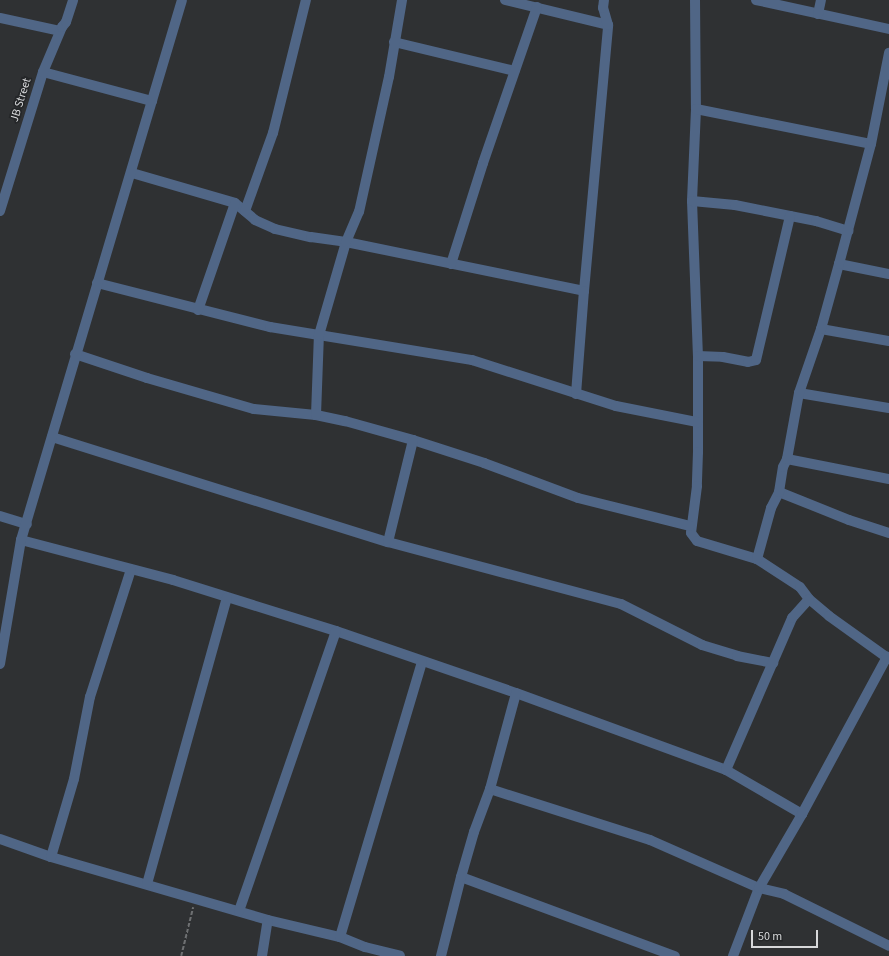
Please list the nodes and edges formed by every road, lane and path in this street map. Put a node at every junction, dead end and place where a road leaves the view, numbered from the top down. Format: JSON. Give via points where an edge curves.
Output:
{"nodes":[{"id":1,"x":73,"y":0,"type":"edge"},
{"id":2,"x":182,"y":0,"type":"edge"},
{"id":3,"x":306,"y":0,"type":"edge"},
{"id":4,"x":402,"y":0,"type":"edge"},
{"id":5,"x":505,"y":0,"type":"edge"},
{"id":6,"x":604,"y":0,"type":"edge"},
{"id":7,"x":695,"y":0,"type":"edge"},
{"id":8,"x":756,"y":0,"type":"edge"},
{"id":9,"x":821,"y":0,"type":"edge"},
{"id":10,"x":537,"y":7,"type":"junction"},
{"id":11,"x":818,"y":14,"type":"junction"},
{"id":12,"x":0,"y":18,"type":"edge"},
{"id":13,"x":608,"y":25,"type":"junction"},
{"id":14,"x":889,"y":29,"type":"edge"},
{"id":15,"x":60,"y":31,"type":"junction"},
{"id":16,"x":394,"y":42,"type":"junction"},
{"id":17,"x":889,"y":53,"type":"edge"},
{"id":18,"x":515,"y":71,"type":"junction"},
{"id":19,"x":43,"y":72,"type":"junction"},
{"id":20,"x":152,"y":101,"type":"junction"},
{"id":21,"x":696,"y":109,"type":"junction"},
{"id":22,"x":871,"y":144,"type":"junction"},
{"id":23,"x":132,"y":173,"type":"junction"},
{"id":24,"x":692,"y":201,"type":"junction"},
{"id":25,"x":235,"y":203,"type":"junction"},
{"id":26,"x":0,"y":211,"type":"edge"},
{"id":27,"x":246,"y":211,"type":"junction"},
{"id":28,"x":790,"y":216,"type":"junction"},
{"id":29,"x":848,"y":230,"type":"junction"},
{"id":30,"x":346,"y":242,"type":"junction"},
{"id":31,"x":451,"y":264,"type":"junction"},
{"id":32,"x":839,"y":264,"type":"junction"},
{"id":33,"x":889,"y":274,"type":"edge"},
{"id":34,"x":97,"y":283,"type":"junction"},
{"id":35,"x":584,"y":291,"type":"junction"},
{"id":36,"x":198,"y":310,"type":"junction"},
{"id":37,"x":821,"y":329,"type":"junction"},
{"id":38,"x":319,"y":335,"type":"junction"},
{"id":39,"x":889,"y":341,"type":"edge"},
{"id":40,"x":75,"y":354,"type":"junction"},
{"id":41,"x":698,"y":356,"type":"junction"},
{"id":42,"x":799,"y":393,"type":"junction"},
{"id":43,"x":576,"y":394,"type":"junction"},
{"id":44,"x":889,"y":408,"type":"edge"},
{"id":45,"x":316,"y":415,"type":"junction"},
{"id":46,"x":698,"y":422,"type":"junction"},
{"id":47,"x":52,"y":437,"type":"junction"},
{"id":48,"x":413,"y":440,"type":"junction"},
{"id":49,"x":787,"y":459,"type":"junction"},
{"id":50,"x":889,"y":477,"type":"edge"},
{"id":51,"x":779,"y":492,"type":"junction"},
{"id":52,"x":0,"y":516,"type":"edge"},
{"id":53,"x":27,"y":524,"type":"junction"},
{"id":54,"x":690,"y":526,"type":"junction"},
{"id":55,"x":889,"y":533,"type":"edge"},
{"id":56,"x":21,"y":540,"type":"junction"},
{"id":57,"x":388,"y":542,"type":"junction"},
{"id":58,"x":757,"y":559,"type":"junction"},
{"id":59,"x":131,"y":570,"type":"junction"},
{"id":60,"x":227,"y":598,"type":"junction"},
{"id":61,"x":809,"y":599,"type":"junction"},
{"id":62,"x":336,"y":631,"type":"junction"},
{"id":63,"x":888,"y":658,"type":"edge"},
{"id":64,"x":422,"y":662,"type":"junction"},
{"id":65,"x":773,"y":663,"type":"junction"},
{"id":66,"x":0,"y":664,"type":"edge"},
{"id":67,"x":516,"y":693,"type":"junction"},
{"id":68,"x":726,"y":770,"type":"junction"},
{"id":69,"x":490,"y":789,"type":"junction"},
{"id":70,"x":802,"y":814,"type":"junction"},
{"id":71,"x":0,"y":839,"type":"edge"},
{"id":72,"x":51,"y":857,"type":"junction"},
{"id":73,"x":461,"y":877,"type":"junction"},
{"id":74,"x":147,"y":884,"type":"junction"},
{"id":75,"x":759,"y":888,"type":"junction"},
{"id":76,"x":195,"y":899,"type":"junction"},
{"id":77,"x":239,"y":911,"type":"junction"},
{"id":78,"x":268,"y":920,"type":"junction"},
{"id":79,"x":340,"y":937,"type":"junction"},
{"id":80,"x":889,"y":946,"type":"edge"},
{"id":81,"x":364,"y":951,"type":"edge"},
{"id":82,"x":181,"y":956,"type":"edge"},
{"id":83,"x":262,"y":956,"type":"edge"},
{"id":84,"x":400,"y":956,"type":"edge"},
{"id":85,"x":441,"y":956,"type":"edge"},
{"id":86,"x":675,"y":956,"type":"edge"},
{"id":87,"x":733,"y":956,"type":"edge"}],
"edges":[{"from":1,"to":15,"type":"street","name":"JB Street","via":[[66,22]]},
{"from":2,"to":20,"type":"street"},
{"from":3,"to":27,"type":"street","via":[[273,133]]},
{"from":4,"to":16,"type":"street"},
{"from":5,"to":10,"type":"street"},
{"from":6,"to":13,"type":"street","via":[[603,8]]},
{"from":7,"to":21,"type":"street"},
{"from":8,"to":11,"type":"street"},
{"from":9,"to":11,"type":"street"},
{"from":10,"to":13,"type":"street"},
{"from":10,"to":18,"type":"street"},
{"from":11,"to":14,"type":"street"},
{"from":12,"to":15,"type":"street"},
{"from":13,"to":35,"type":"street"},
{"from":15,"to":19,"type":"street","name":"JB Street"},
{"from":16,"to":18,"type":"street"},
{"from":16,"to":30,"type":"street","via":[[389,77],[359,212]]},
{"from":17,"to":22,"type":"street"},
{"from":18,"to":31,"type":"street"},
{"from":19,"to":20,"type":"street"},
{"from":19,"to":26,"type":"street","name":"JB Street"},
{"from":20,"to":23,"type":"street"},
{"from":21,"to":22,"type":"street"},
{"from":21,"to":24,"type":"street"},
{"from":22,"to":29,"type":"street"},
{"from":23,"to":25,"type":"street"},
{"from":23,"to":34,"type":"street"},
{"from":24,"to":28,"type":"street","via":[[735,205]]},
{"from":24,"to":41,"type":"street"},
{"from":25,"to":27,"type":"street"},
{"from":25,"to":36,"type":"street"},
{"from":27,"to":30,"type":"street","via":[[255,220],[275,229]]},
{"from":28,"to":29,"type":"street"},
{"from":28,"to":41,"type":"street","via":[[756,360],[748,362]]},
{"from":29,"to":32,"type":"street"},
{"from":30,"to":31,"type":"street"},
{"from":30,"to":38,"type":"street"},
{"from":31,"to":35,"type":"street"},
{"from":32,"to":33,"type":"street"},
{"from":32,"to":37,"type":"street"},
{"from":34,"to":36,"type":"street"},
{"from":34,"to":40,"type":"street"},
{"from":35,"to":43,"type":"street"},
{"from":36,"to":38,"type":"street","via":[[270,327]]},
{"from":37,"to":39,"type":"street"},
{"from":37,"to":42,"type":"street"},
{"from":38,"to":43,"type":"street","via":[[472,360]]},
{"from":38,"to":45,"type":"street"},
{"from":40,"to":45,"type":"street","via":[[254,409]]},
{"from":40,"to":47,"type":"street"},
{"from":41,"to":46,"type":"street"},
{"from":42,"to":44,"type":"street"},
{"from":42,"to":49,"type":"street"},
{"from":43,"to":46,"type":"street","via":[[616,406]]},
{"from":45,"to":48,"type":"street"},
{"from":46,"to":54,"type":"street","via":[[697,486]]},
{"from":47,"to":53,"type":"street"},
{"from":47,"to":57,"type":"street"},
{"from":48,"to":54,"type":"street","via":[[477,460],[578,498]]},
{"from":48,"to":57,"type":"street"},
{"from":49,"to":50,"type":"street"},
{"from":49,"to":51,"type":"street","via":[[783,467]]},
{"from":51,"to":55,"type":"street"},
{"from":51,"to":58,"type":"street","via":[[771,508]]},
{"from":52,"to":53,"type":"street"},
{"from":53,"to":56,"type":"street"},
{"from":54,"to":58,"type":"street","via":[[691,533],[697,541]]},
{"from":56,"to":59,"type":"street"},
{"from":56,"to":66,"type":"street"},
{"from":57,"to":65,"type":"street","via":[[621,604],[702,645],[737,656]]},
{"from":58,"to":61,"type":"street","via":[[800,587]]},
{"from":59,"to":60,"type":"street","via":[[173,580]]},
{"from":59,"to":72,"type":"street","via":[[90,697],[74,779]]},
{"from":60,"to":62,"type":"street"},
{"from":60,"to":74,"type":"street"},
{"from":61,"to":63,"type":"street"},
{"from":61,"to":65,"type":"street","via":[[792,618]]},
{"from":62,"to":64,"type":"street"},
{"from":62,"to":77,"type":"street"},
{"from":63,"to":70,"type":"street"},
{"from":64,"to":67,"type":"street"},
{"from":64,"to":79,"type":"street"},
{"from":65,"to":68,"type":"street"},
{"from":67,"to":68,"type":"street"},
{"from":67,"to":69,"type":"street"},
{"from":68,"to":70,"type":"street"},
{"from":69,"to":73,"type":"street"},
{"from":69,"to":75,"type":"street","via":[[650,840]]},
{"from":70,"to":75,"type":"street"},
{"from":71,"to":72,"type":"street"},
{"from":72,"to":74,"type":"street"},
{"from":73,"to":85,"type":"street"},
{"from":73,"to":86,"type":"street"},
{"from":74,"to":76,"type":"street"},
{"from":75,"to":80,"type":"street","via":[[784,894]]},
{"from":75,"to":87,"type":"street"},
{"from":76,"to":77,"type":"street"},
{"from":76,"to":82,"type":"path"},
{"from":77,"to":78,"type":"street"},
{"from":78,"to":79,"type":"street"},
{"from":78,"to":83,"type":"street"},
{"from":79,"to":81,"type":"street"},
{"from":81,"to":84,"type":"street"}]}
